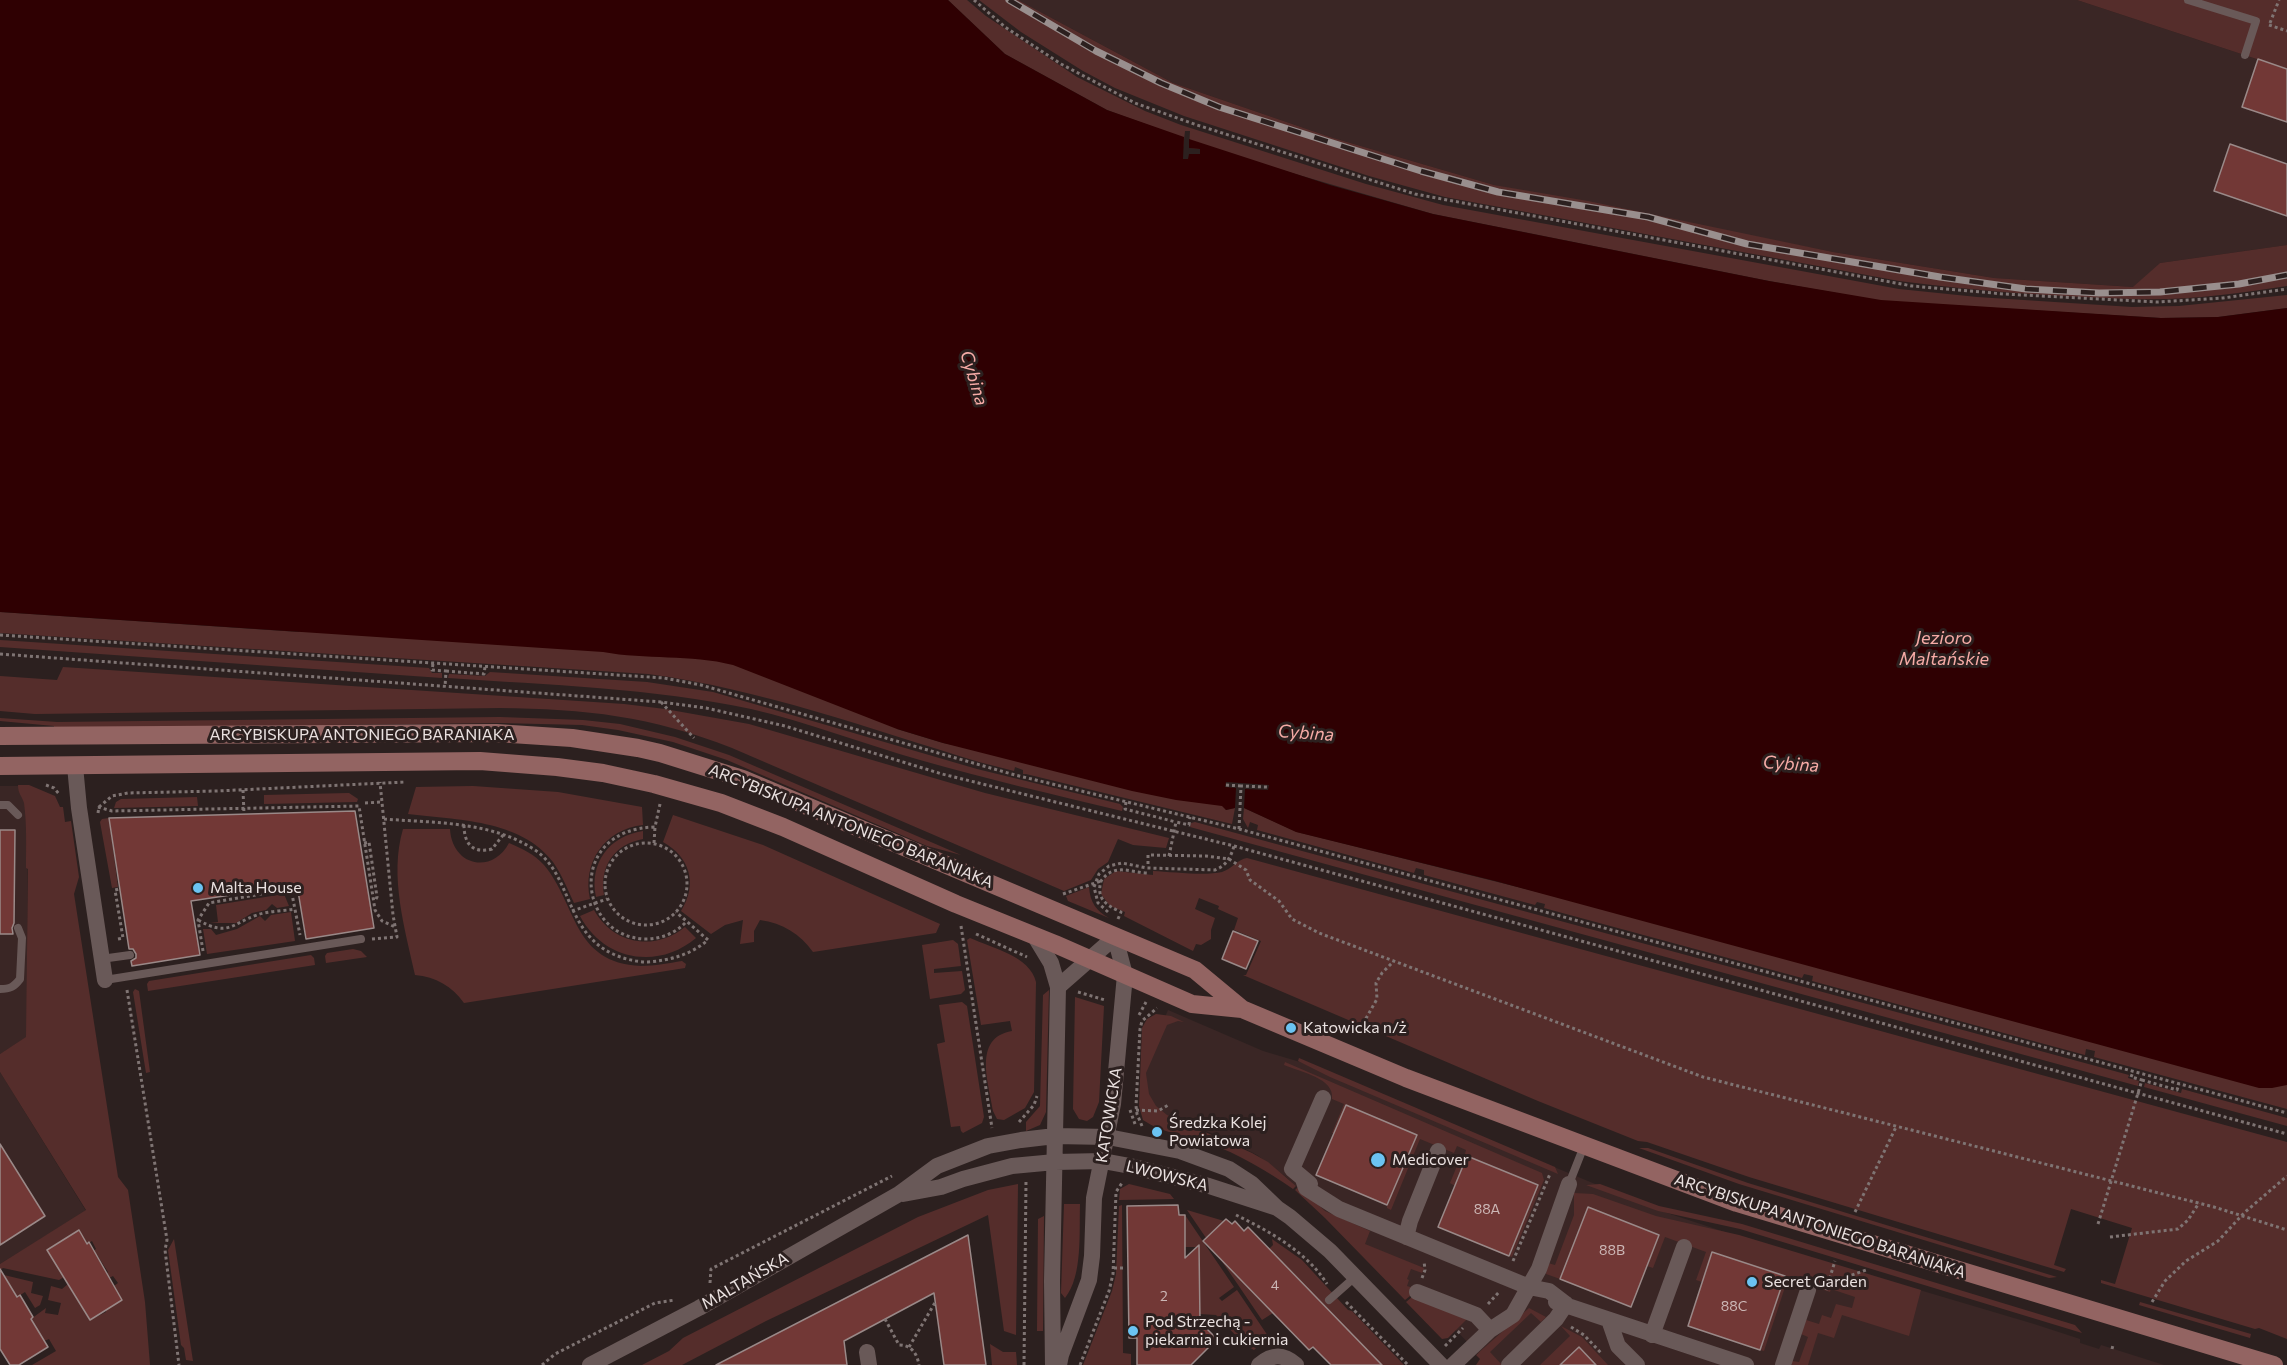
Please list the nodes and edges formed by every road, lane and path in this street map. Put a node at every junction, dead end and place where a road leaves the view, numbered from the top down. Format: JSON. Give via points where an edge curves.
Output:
{"nodes":[{"id":1,"x":974,"y":0,"type":"edge"},
{"id":2,"x":2188,"y":0,"type":"edge"},
{"id":3,"x":2279,"y":0,"type":"edge"},
{"id":4,"x":2256,"y":21,"type":"junction"},
{"id":5,"x":2269,"y":25,"type":"junction"},
{"id":6,"x":2287,"y":31,"type":"edge"},
{"id":7,"x":2245,"y":55,"type":"dead end"},
{"id":8,"x":2287,"y":289,"type":"edge"},
{"id":9,"x":0,"y":635,"type":"edge"},
{"id":10,"x":0,"y":654,"type":"edge"},
{"id":11,"x":433,"y":664,"type":"junction"},
{"id":12,"x":485,"y":667,"type":"junction"},
{"id":13,"x":446,"y":671,"type":"junction"},
{"id":14,"x":445,"y":687,"type":"junction"},
{"id":15,"x":661,"y":702,"type":"junction"},
{"id":16,"x":0,"y":736,"type":"edge"},
{"id":17,"x":694,"y":738,"type":"dead end"},
{"id":18,"x":0,"y":766,"type":"edge"},
{"id":19,"x":75,"y":766,"type":"junction"},
{"id":20,"x":414,"y":781,"type":"dead end"},
{"id":21,"x":380,"y":782,"type":"junction"},
{"id":22,"x":41,"y":783,"type":"dead end"},
{"id":23,"x":1226,"y":785,"type":"dead end"},
{"id":24,"x":1241,"y":786,"type":"junction"},
{"id":25,"x":1268,"y":787,"type":"dead end"},
{"id":26,"x":243,"y":790,"type":"junction"},
{"id":27,"x":381,"y":802,"type":"junction"},
{"id":28,"x":650,"y":802,"type":"dead end"},
{"id":29,"x":1126,"y":802,"type":"junction"},
{"id":30,"x":660,"y":804,"type":"junction"},
{"id":31,"x":0,"y":805,"type":"edge"},
{"id":32,"x":359,"y":806,"type":"junction"},
{"id":33,"x":99,"y":807,"type":"junction"},
{"id":34,"x":669,"y":807,"type":"dead end"},
{"id":35,"x":79,"y":808,"type":"junction"},
{"id":36,"x":243,"y":808,"type":"junction"},
{"id":37,"x":244,"y":814,"type":"dead end"},
{"id":38,"x":18,"y":815,"type":"dead end"},
{"id":39,"x":1190,"y":818,"type":"junction"},
{"id":40,"x":96,"y":819,"type":"dead end"},
{"id":41,"x":384,"y":819,"type":"junction"},
{"id":42,"x":1176,"y":822,"type":"junction"},
{"id":43,"x":464,"y":825,"type":"junction"},
{"id":44,"x":655,"y":827,"type":"junction"},
{"id":45,"x":1239,"y":829,"type":"junction"},
{"id":46,"x":1174,"y":832,"type":"junction"},
{"id":47,"x":504,"y":834,"type":"junction"},
{"id":48,"x":654,"y":843,"type":"junction"},
{"id":49,"x":1234,"y":846,"type":"junction"},
{"id":50,"x":1169,"y":856,"type":"junction"},
{"id":51,"x":1229,"y":859,"type":"junction"},
{"id":52,"x":1148,"y":864,"type":"dead end"},
{"id":53,"x":1147,"y":871,"type":"dead end"},
{"id":54,"x":1101,"y":881,"type":"junction"},
{"id":55,"x":1095,"y":882,"type":"junction"},
{"id":56,"x":119,"y":889,"type":"dead end"},
{"id":57,"x":1065,"y":893,"type":"dead end"},
{"id":58,"x":608,"y":898,"type":"junction"},
{"id":59,"x":594,"y":903,"type":"junction"},
{"id":60,"x":295,"y":909,"type":"junction"},
{"id":61,"x":572,"y":911,"type":"junction"},
{"id":62,"x":676,"y":912,"type":"junction"},
{"id":63,"x":1108,"y":912,"type":"dead end"},
{"id":64,"x":114,"y":917,"type":"dead end"},
{"id":65,"x":1119,"y":917,"type":"junction"},
{"id":66,"x":198,"y":920,"type":"junction"},
{"id":67,"x":687,"y":921,"type":"junction"},
{"id":68,"x":1128,"y":922,"type":"dead end"},
{"id":69,"x":395,"y":927,"type":"junction"},
{"id":70,"x":18,"y":928,"type":"dead end"},
{"id":71,"x":1116,"y":930,"type":"junction"},
{"id":72,"x":300,"y":931,"type":"dead end"},
{"id":73,"x":1034,"y":935,"type":"junction"},
{"id":74,"x":118,"y":939,"type":"junction"},
{"id":75,"x":361,"y":939,"type":"joint"},
{"id":76,"x":203,"y":952,"type":"dead end"},
{"id":77,"x":125,"y":956,"type":"joint"},
{"id":78,"x":101,"y":959,"type":"junction"},
{"id":79,"x":1088,"y":959,"type":"junction"},
{"id":80,"x":1394,"y":961,"type":"junction"},
{"id":81,"x":1035,"y":962,"type":"dead end"},
{"id":82,"x":1125,"y":975,"type":"junction"},
{"id":83,"x":124,"y":977,"type":"junction"},
{"id":84,"x":105,"y":980,"type":"joint"},
{"id":85,"x":1058,"y":987,"type":"junction"},
{"id":86,"x":0,"y":989,"type":"edge"},
{"id":87,"x":1077,"y":992,"type":"dead end"},
{"id":88,"x":1104,"y":1000,"type":"dead end"},
{"id":89,"x":1158,"y":1004,"type":"dead end"},
{"id":90,"x":1242,"y":1009,"type":"junction"},
{"id":91,"x":1140,"y":1011,"type":"dead end"},
{"id":92,"x":1146,"y":1012,"type":"dead end"},
{"id":93,"x":1360,"y":1029,"type":"dead end"},
{"id":94,"x":2133,"y":1072,"type":"junction"},
{"id":95,"x":2142,"y":1080,"type":"junction"},
{"id":96,"x":2179,"y":1084,"type":"junction"},
{"id":97,"x":1038,"y":1090,"type":"dead end"},
{"id":98,"x":2138,"y":1094,"type":"junction"},
{"id":99,"x":1323,"y":1098,"type":"dead end"},
{"id":100,"x":1170,"y":1104,"type":"dead end"},
{"id":101,"x":1136,"y":1110,"type":"junction"},
{"id":102,"x":2287,"y":1113,"type":"edge"},
{"id":103,"x":1010,"y":1125,"type":"dead end"},
{"id":104,"x":1896,"y":1126,"type":"junction"},
{"id":105,"x":1001,"y":1127,"type":"dead end"},
{"id":106,"x":992,"y":1129,"type":"junction"},
{"id":107,"x":1142,"y":1132,"type":"dead end"},
{"id":108,"x":983,"y":1133,"type":"dead end"},
{"id":109,"x":2287,"y":1134,"type":"edge"},
{"id":110,"x":1055,"y":1136,"type":"junction"},
{"id":111,"x":1108,"y":1137,"type":"junction"},
{"id":112,"x":1584,"y":1146,"type":"junction"},
{"id":113,"x":1438,"y":1151,"type":"dead end"},
{"id":114,"x":1102,"y":1161,"type":"junction"},
{"id":115,"x":1055,"y":1162,"type":"junction"},
{"id":116,"x":1550,"y":1174,"type":"dead end"},
{"id":117,"x":895,"y":1175,"type":"dead end"},
{"id":118,"x":2287,"y":1176,"type":"edge"},
{"id":119,"x":1026,"y":1177,"type":"dead end"},
{"id":120,"x":2112,"y":1181,"type":"junction"},
{"id":121,"x":1569,"y":1184,"type":"joint"},
{"id":122,"x":899,"y":1194,"type":"junction"},
{"id":123,"x":2199,"y":1203,"type":"junction"},
{"id":124,"x":1277,"y":1208,"type":"junction"},
{"id":125,"x":1229,"y":1212,"type":"dead end"},
{"id":126,"x":1855,"y":1212,"type":"dead end"},
{"id":127,"x":2241,"y":1215,"type":"junction"},
{"id":128,"x":2098,"y":1224,"type":"dead end"},
{"id":129,"x":2287,"y":1230,"type":"edge"},
{"id":130,"x":1406,"y":1237,"type":"junction"},
{"id":131,"x":2110,"y":1237,"type":"dead end"},
{"id":132,"x":1684,"y":1247,"type":"dead end"},
{"id":133,"x":1835,"y":1261,"type":"dead end"},
{"id":134,"x":1512,"y":1263,"type":"dead end"},
{"id":135,"x":1114,"y":1268,"type":"dead end"},
{"id":136,"x":1125,"y":1268,"type":"dead end"},
{"id":137,"x":1866,"y":1270,"type":"dead end"},
{"id":138,"x":1355,"y":1277,"type":"junction"},
{"id":139,"x":1529,"y":1278,"type":"junction"},
{"id":140,"x":1829,"y":1283,"type":"junction"},
{"id":141,"x":1327,"y":1284,"type":"dead end"},
{"id":142,"x":705,"y":1286,"type":"dead end"},
{"id":143,"x":1808,"y":1290,"type":"dead end"},
{"id":144,"x":1826,"y":1290,"type":"dead end"},
{"id":145,"x":1417,"y":1293,"type":"dead end"},
{"id":146,"x":682,"y":1297,"type":"dead end"},
{"id":147,"x":1329,"y":1300,"type":"dead end"},
{"id":148,"x":936,"y":1301,"type":"dead end"},
{"id":149,"x":2152,"y":1302,"type":"dead end"},
{"id":150,"x":1566,"y":1304,"type":"junction"},
{"id":151,"x":1348,"y":1305,"type":"dead end"},
{"id":152,"x":885,"y":1319,"type":"dead end"},
{"id":153,"x":1609,"y":1320,"type":"junction"},
{"id":154,"x":1490,"y":1330,"type":"junction"},
{"id":155,"x":1652,"y":1335,"type":"junction"},
{"id":156,"x":909,"y":1347,"type":"junction"},
{"id":157,"x":1295,"y":1363,"type":"edge"},
{"id":158,"x":178,"y":1365,"type":"edge"},
{"id":159,"x":542,"y":1365,"type":"edge"},
{"id":160,"x":590,"y":1365,"type":"edge"},
{"id":161,"x":919,"y":1365,"type":"edge"},
{"id":162,"x":1024,"y":1365,"type":"edge"},
{"id":163,"x":1053,"y":1365,"type":"edge"},
{"id":164,"x":1059,"y":1365,"type":"edge"},
{"id":165,"x":1259,"y":1365,"type":"edge"},
{"id":166,"x":1408,"y":1365,"type":"edge"},
{"id":167,"x":1441,"y":1365,"type":"edge"},
{"id":168,"x":1453,"y":1365,"type":"edge"},
{"id":169,"x":1509,"y":1365,"type":"edge"},
{"id":170,"x":1637,"y":1365,"type":"edge"},
{"id":171,"x":1746,"y":1365,"type":"edge"},
{"id":172,"x":1782,"y":1365,"type":"edge"},
{"id":173,"x":2274,"y":1365,"type":"edge"}],
"edges":[{"from":1,"to":8,"type":"path","via":[[1005,27],[1061,64],[1135,103],[1415,194],[1912,286],[2157,302]]},
{"from":2,"to":4,"type":"lane"},
{"from":3,"to":5,"type":"path"},
{"from":4,"to":5,"type":"path"},
{"from":4,"to":7,"type":"lane"},
{"from":5,"to":6,"type":"path"},
{"from":9,"to":11,"type":"path"},
{"from":10,"to":14,"type":"path"},
{"from":11,"to":12,"type":"path"},
{"from":11,"to":13,"type":"path","via":[[432,670]]},
{"from":12,"to":13,"type":"path","via":[[484,674]]},
{"from":12,"to":29,"type":"path","via":[[664,678],[701,685],[1015,776]]},
{"from":13,"to":14,"type":"path"},
{"from":14,"to":15,"type":"path"},
{"from":15,"to":17,"type":"path"},
{"from":15,"to":46,"type":"path","via":[[753,717],[942,774]]},
{"from":16,"to":71,"type":"street","name":"ARCYBISKUPA ANTONIEGO BARANIAKA","via":[[496,733],[621,744],[743,779]]},
{"from":18,"to":19,"type":"street","name":"ARCYBISKUPA ANTONIEGO BARANIAKA"},
{"from":19,"to":35,"type":"street"},
{"from":19,"to":73,"type":"street","name":"ARCYBISKUPA ANTONIEGO BARANIAKA","via":[[480,761],[603,773],[693,794],[757,816]]},
{"from":20,"to":21,"type":"path"},
{"from":21,"to":26,"type":"path"},
{"from":21,"to":27,"type":"path"},
{"from":22,"to":35,"type":"path","via":[[54,788],[65,807]]},
{"from":23,"to":24,"type":"path"},
{"from":24,"to":25,"type":"path"},
{"from":24,"to":45,"type":"path"},
{"from":26,"to":33,"type":"path","via":[[128,793],[112,796]]},
{"from":26,"to":36,"type":"path"},
{"from":27,"to":32,"type":"path"},
{"from":27,"to":41,"type":"path"},
{"from":28,"to":30,"type":"path"},
{"from":29,"to":39,"type":"path"},
{"from":29,"to":42,"type":"path","via":[[1125,809]]},
{"from":30,"to":34,"type":"path"},
{"from":30,"to":44,"type":"path"},
{"from":31,"to":38,"type":"lane","via":[[8,805]]},
{"from":32,"to":36,"type":"path"},
{"from":32,"to":69,"type":"path","via":[[375,910],[382,921]]},
{"from":33,"to":35,"type":"path"},
{"from":33,"to":36,"type":"path","via":[[112,811]]},
{"from":33,"to":40,"type":"path"},
{"from":35,"to":78,"type":"street"},
{"from":36,"to":37,"type":"path"},
{"from":39,"to":42,"type":"path","via":[[1189,825]]},
{"from":39,"to":45,"type":"path"},
{"from":41,"to":43,"type":"path"},
{"from":41,"to":69,"type":"path"},
{"from":42,"to":46,"type":"path"},
{"from":43,"to":47,"type":"path"},
{"from":43,"to":47,"type":"path","via":[[466,842],[477,850],[492,849]]},
{"from":44,"to":48,"type":"path"},
{"from":44,"to":59,"type":"path","via":[[630,830],[603,848],[592,874]]},
{"from":45,"to":94,"type":"path"},
{"from":46,"to":49,"type":"path"},
{"from":46,"to":50,"type":"path"},
{"from":47,"to":61,"type":"path","via":[[543,856]]},
{"from":48,"to":58,"type":"path","via":[[632,845],[615,857],[606,877]]},
{"from":48,"to":62,"type":"path","via":[[674,852],[686,871],[687,893]]},
{"from":49,"to":51,"type":"path"},
{"from":49,"to":98,"type":"path"},
{"from":50,"to":51,"type":"path"},
{"from":50,"to":52,"type":"path","via":[[1148,855]]},
{"from":51,"to":55,"type":"path","via":[[1215,870],[1115,863],[1103,869]]},
{"from":51,"to":80,"type":"path","via":[[1280,901],[1292,919],[1318,933]]},
{"from":53,"to":54,"type":"path","via":[[1120,868]]},
{"from":54,"to":55,"type":"path"},
{"from":54,"to":65,"type":"path","via":[[1100,897],[1107,906],[1121,912]]},
{"from":55,"to":57,"type":"path"},
{"from":55,"to":63,"type":"path","via":[[1094,894]]},
{"from":56,"to":74,"type":"path","via":[[115,890],[123,938]]},
{"from":58,"to":59,"type":"path"},
{"from":58,"to":62,"type":"path","via":[[620,915],[638,924],[658,923]]},
{"from":59,"to":61,"type":"path"},
{"from":59,"to":67,"type":"path","via":[[616,930],[638,939],[668,935]]},
{"from":60,"to":66,"type":"path","via":[[256,915],[223,929]]},
{"from":60,"to":66,"type":"path","via":[[291,889],[209,903]]},
{"from":60,"to":72,"type":"path"},
{"from":61,"to":67,"type":"path","via":[[580,926],[603,949],[642,962],[681,957],[708,940]]},
{"from":62,"to":67,"type":"path"},
{"from":64,"to":74,"type":"path"},
{"from":65,"to":68,"type":"path"},
{"from":65,"to":71,"type":"path"},
{"from":66,"to":76,"type":"path"},
{"from":69,"to":75,"type":"path","via":[[397,937]]},
{"from":70,"to":86,"type":"lane","via":[[20,979],[9,989]]},
{"from":71,"to":79,"type":"street"},
{"from":71,"to":82,"type":"street","name":"KATOWICKA"},
{"from":71,"to":90,"type":"street","name":"ARCYBISKUPA ANTONIEGO BARANIAKA","via":[[1195,970]]},
{"from":73,"to":79,"type":"street","name":"ARCYBISKUPA ANTONIEGO BARANIAKA"},
{"from":73,"to":85,"type":"street","via":[[1051,963]]},
{"from":74,"to":77,"type":"path"},
{"from":75,"to":83,"type":"lane"},
{"from":77,"to":78,"type":"lane"},
{"from":78,"to":84,"type":"street"},
{"from":79,"to":82,"type":"street","name":"ARCYBISKUPA ANTONIEGO BARANIAKA"},
{"from":79,"to":85,"type":"street"},
{"from":80,"to":93,"type":"path","via":[[1382,973],[1377,983],[1377,999]]},
{"from":80,"to":104,"type":"path","via":[[1703,1077]]},
{"from":81,"to":106,"type":"path","via":[[961,926]]},
{"from":82,"to":90,"type":"street","name":"ARCYBISKUPA ANTONIEGO BARANIAKA","via":[[1192,1004]]},
{"from":82,"to":111,"type":"street","name":"KATOWICKA"},
{"from":83,"to":84,"type":"lane"},
{"from":83,"to":158,"type":"path","via":[[168,1240],[165,1250]]},
{"from":85,"to":110,"type":"street"},
{"from":87,"to":88,"type":"path"},
{"from":89,"to":101,"type":"path","via":[[1157,1011],[1148,1014],[1140,1029]]},
{"from":90,"to":112,"type":"street","name":"ARCYBISKUPA ANTONIEGO BARANIAKA","via":[[1406,1078]]},
{"from":91,"to":92,"type":"path"},
{"from":94,"to":95,"type":"path","via":[[2131,1077]]},
{"from":94,"to":96,"type":"path"},
{"from":95,"to":96,"type":"path","via":[[2177,1090]]},
{"from":95,"to":98,"type":"path"},
{"from":96,"to":102,"type":"path"},
{"from":97,"to":103,"type":"path","via":[[1029,1111],[1019,1123]]},
{"from":98,"to":109,"type":"path"},
{"from":98,"to":120,"type":"path"},
{"from":99,"to":130,"type":"street","via":[[1292,1169],[1306,1188],[1338,1209]]},
{"from":100,"to":101,"type":"path","via":[[1158,1111]]},
{"from":101,"to":107,"type":"path"},
{"from":104,"to":120,"type":"path"},
{"from":104,"to":126,"type":"path"},
{"from":105,"to":106,"type":"path"},
{"from":106,"to":108,"type":"path"},
{"from":110,"to":111,"type":"street","name":"LWOWSKA"},
{"from":110,"to":115,"type":"street"},
{"from":110,"to":122,"type":"street","name":"MALTAŃSKA","via":[[998,1144],[959,1156],[937,1166]]},
{"from":111,"to":114,"type":"street","name":"KATOWICKA"},
{"from":111,"to":124,"type":"street","name":"LWOWSKA","via":[[1180,1151],[1229,1169]]},
{"from":112,"to":121,"type":"lane"},
{"from":112,"to":173,"type":"street","name":"ARCYBISKUPA ANTONIEGO BARANIAKA","via":[[1747,1206]]},
{"from":113,"to":130,"type":"street"},
{"from":114,"to":115,"type":"street","name":"LWOWSKA"},
{"from":114,"to":124,"type":"street","name":"LWOWSKA","via":[[1179,1177]]},
{"from":114,"to":164,"type":"street","name":"KATOWICKA","via":[[1094,1198],[1089,1280]]},
{"from":115,"to":122,"type":"street","name":"MALTAŃSKA","via":[[1006,1167],[941,1187]]},
{"from":115,"to":163,"type":"street"},
{"from":116,"to":134,"type":"path"},
{"from":117,"to":142,"type":"path","via":[[711,1269],[711,1283]]},
{"from":118,"to":127,"type":"path"},
{"from":119,"to":162,"type":"path"},
{"from":120,"to":123,"type":"path"},
{"from":120,"to":128,"type":"path"},
{"from":121,"to":139,"type":"street"},
{"from":122,"to":160,"type":"street","name":"MALTAŃSKA"},
{"from":123,"to":127,"type":"path"},
{"from":123,"to":131,"type":"path","via":[[2178,1230]]},
{"from":124,"to":138,"type":"street","name":"LWOWSKA"},
{"from":125,"to":141,"type":"path","via":[[1284,1243]]},
{"from":127,"to":129,"type":"path"},
{"from":127,"to":149,"type":"path","via":[[2218,1241],[2172,1274]]},
{"from":130,"to":139,"type":"street"},
{"from":132,"to":155,"type":"street"},
{"from":133,"to":140,"type":"path"},
{"from":135,"to":136,"type":"path"},
{"from":137,"to":140,"type":"path"},
{"from":138,"to":147,"type":"lane"},
{"from":138,"to":167,"type":"street","name":"LWOWSKA"},
{"from":139,"to":150,"type":"street","via":[[1545,1300]]},
{"from":139,"to":154,"type":"street"},
{"from":140,"to":144,"type":"path"},
{"from":143,"to":172,"type":"street"},
{"from":145,"to":154,"type":"street","via":[[1476,1315]]},
{"from":146,"to":159,"type":"path","via":[[655,1303],[555,1354]]},
{"from":148,"to":156,"type":"path"},
{"from":150,"to":153,"type":"street"},
{"from":150,"to":169,"type":"street"},
{"from":151,"to":166,"type":"path"},
{"from":152,"to":156,"type":"path","via":[[899,1346]]},
{"from":153,"to":155,"type":"street"},
{"from":153,"to":170,"type":"street","via":[[1618,1346]]},
{"from":154,"to":168,"type":"street"},
{"from":155,"to":171,"type":"street"},
{"from":156,"to":161,"type":"path","via":[[916,1353]]},
{"from":157,"to":165,"type":"street","via":[[1275,1355]]}]}
